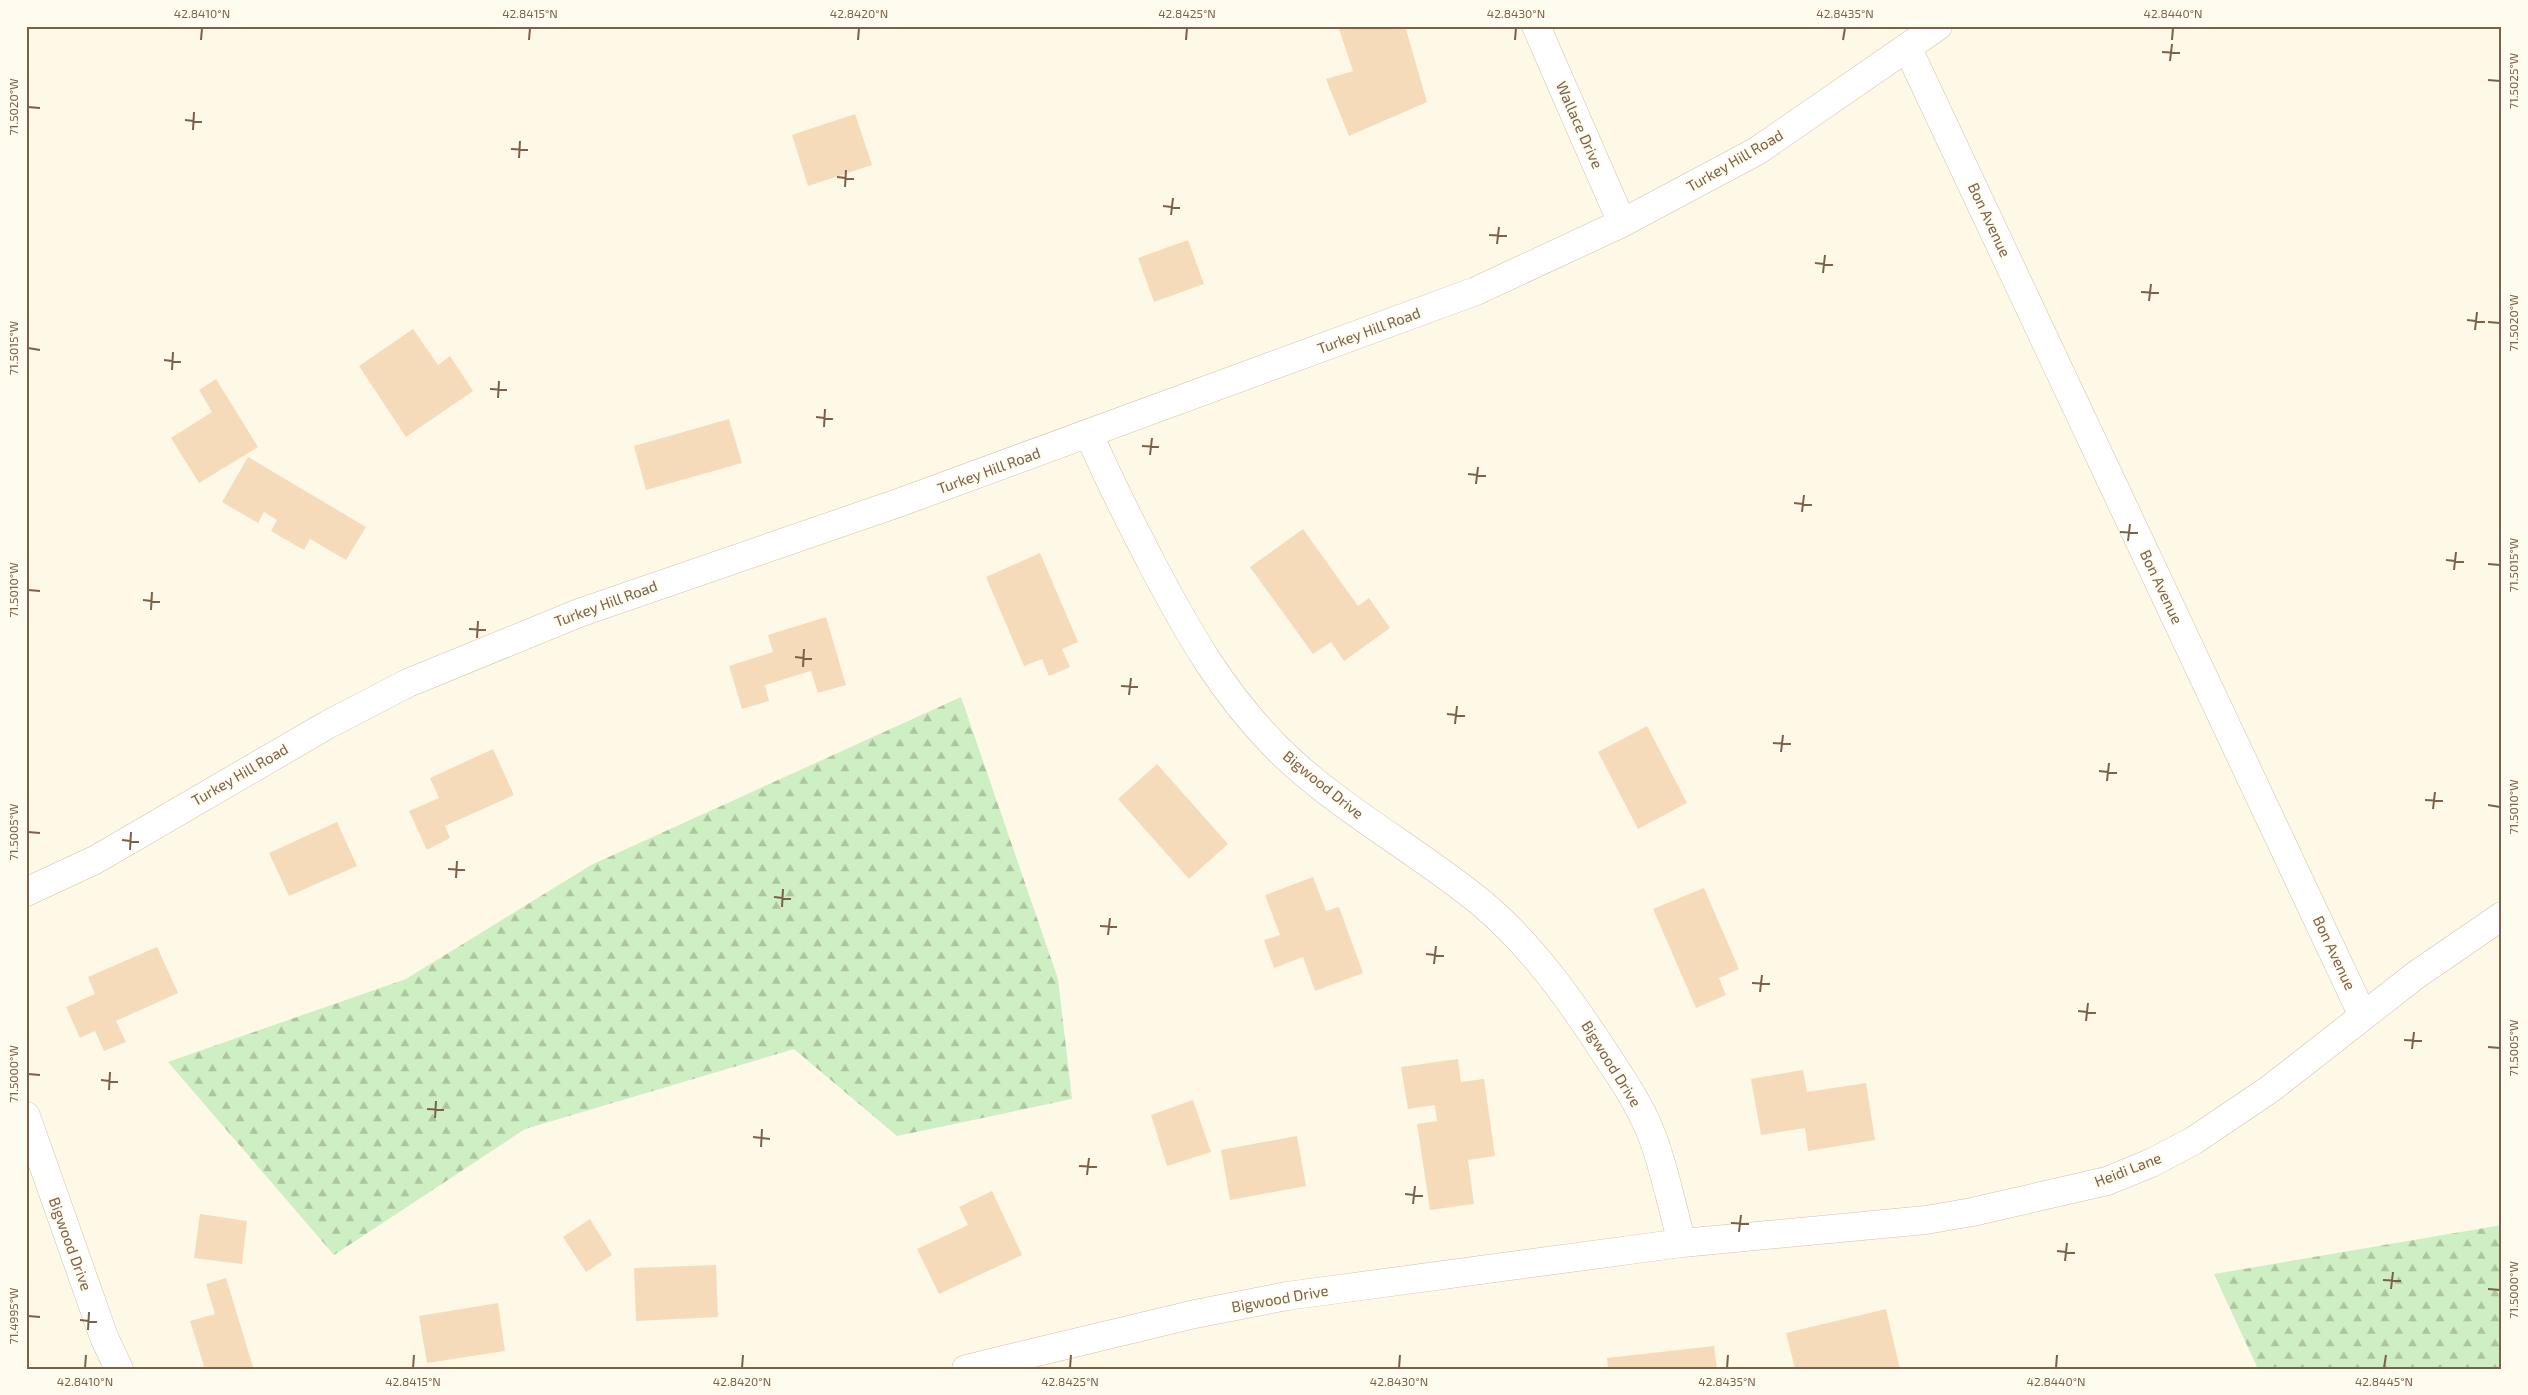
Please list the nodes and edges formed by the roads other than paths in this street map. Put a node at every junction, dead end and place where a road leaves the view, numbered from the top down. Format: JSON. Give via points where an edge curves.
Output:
{"nodes":[{"id":1,"x":1536,"y":26,"type":"edge"},
{"id":2,"x":1938,"y":26,"type":"edge"},
{"id":3,"x":1908,"y":49,"type":"junction"},
{"id":4,"x":1622,"y":224,"type":"junction"},
{"id":5,"x":1089,"y":434,"type":"junction"},
{"id":6,"x":26,"y":892,"type":"edge"},
{"id":7,"x":2502,"y":916,"type":"edge"},
{"id":8,"x":2363,"y":1016,"type":"junction"},
{"id":9,"x":26,"y":1116,"type":"edge"},
{"id":10,"x":1682,"y":1243,"type":"junction"},
{"id":11,"x":119,"y":1369,"type":"edge"},
{"id":12,"x":966,"y":1369,"type":"edge"}],
"edges":[{"from":1,"to":4,"type":"street","name":"Wallace Drive"},
{"from":2,"to":3,"type":"street","name":"Turkey Hill Road"},
{"from":3,"to":4,"type":"street","name":"Turkey Hill Road","via":[[1757,151]]},
{"from":3,"to":8,"type":"street","name":"Bon Avenue"},
{"from":4,"to":5,"type":"street","name":"Turkey Hill Road","via":[[1476,291]]},
{"from":5,"to":6,"type":"street","name":"Turkey Hill Road","via":[[579,613],[408,683],[327,725],[96,860]]},
{"from":5,"to":10,"type":"street","name":"Bigwood Drive","via":[[1121,505],[1184,624],[1217,677],[1243,710],[1278,748],[1341,802],[1485,907],[1514,935],[1576,1008],[1630,1092],[1654,1142]]},
{"from":7,"to":8,"type":"street","name":"Heidi Lane"},
{"from":8,"to":10,"type":"street","name":"Heidi Lane","via":[[2270,1089],[2193,1141],[2107,1181],[1926,1220]]},
{"from":9,"to":11,"type":"street","name":"Bigwood Drive","via":[[104,1337]]},
{"from":10,"to":12,"type":"street","name":"Bigwood Drive","via":[[1287,1296],[1195,1314]]}]}
